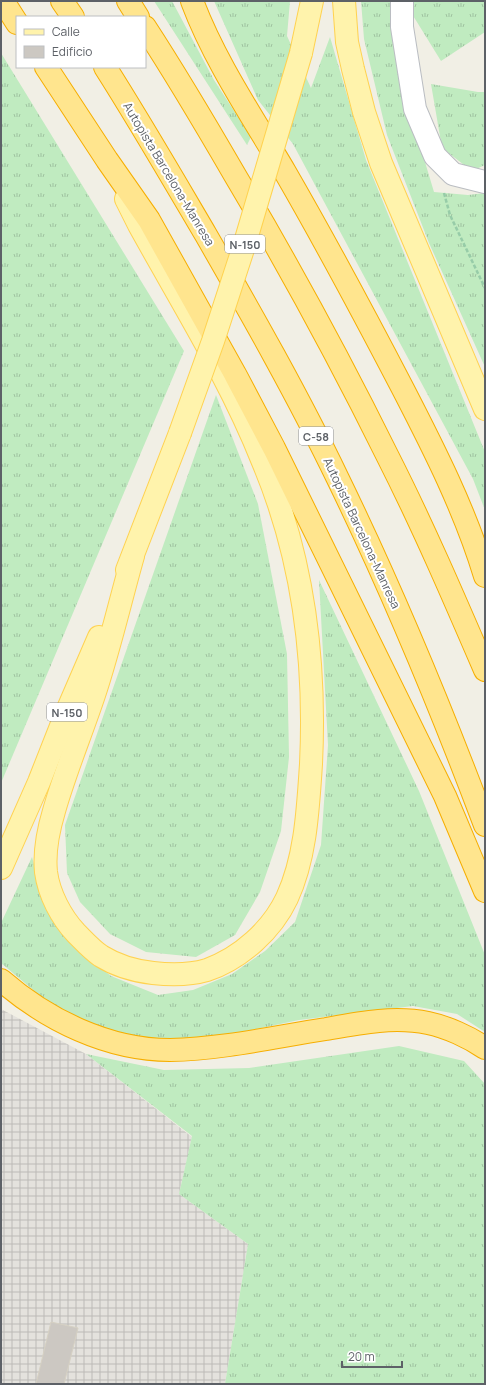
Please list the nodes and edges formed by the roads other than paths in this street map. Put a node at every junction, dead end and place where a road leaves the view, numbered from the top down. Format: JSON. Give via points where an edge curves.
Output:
{"nodes":[{"id":1,"x":3,"y":1,"type":"edge"},
{"id":2,"x":62,"y":1,"type":"edge"},
{"id":3,"x":128,"y":1,"type":"edge"},
{"id":4,"x":192,"y":1,"type":"edge"},
{"id":5,"x":312,"y":1,"type":"edge"},
{"id":6,"x":344,"y":1,"type":"edge"},
{"id":7,"x":402,"y":1,"type":"edge"},
{"id":8,"x":72,"y":16,"type":"edge"},
{"id":9,"x":137,"y":16,"type":"edge"},
{"id":10,"x":16,"y":21,"type":"edge"},
{"id":11,"x":146,"y":29,"type":"edge"},
{"id":12,"x":47,"y":68,"type":"edge"},
{"id":13,"x":106,"y":68,"type":"edge"},
{"id":14,"x":107,"y":160,"type":"junction"},
{"id":15,"x":485,"y":182,"type":"edge"},
{"id":16,"x":485,"y":409,"type":"edge"},
{"id":17,"x":133,"y":556,"type":"junction"},
{"id":18,"x":485,"y":576,"type":"edge"},
{"id":19,"x":485,"y":670,"type":"edge"},
{"id":20,"x":485,"y":825,"type":"edge"},
{"id":21,"x":1,"y":868,"type":"edge"},
{"id":22,"x":485,"y":892,"type":"edge"},
{"id":23,"x":1,"y":980,"type":"edge"},
{"id":24,"x":485,"y":1048,"type":"edge"}],
"edges":[{"from":1,"to":10,"type":"highway"},
{"from":2,"to":8,"type":"highway"},
{"from":3,"to":9,"type":"highway"},
{"from":4,"to":18,"type":"highway","via":[[215,51],[372,327],[445,472],[465,517]]},
{"from":5,"to":17,"type":"main road","number":"N-150","bridge":true,"via":[[301,53],[242,253],[180,433]]},
{"from":6,"to":16,"type":"main road","via":[[352,70],[380,163]]},
{"from":7,"to":15,"type":"lane","via":[[402,27],[414,109],[435,156],[453,174]]},
{"from":11,"to":19,"type":"highway","via":[[274,240],[333,349],[431,547]]},
{"from":12,"to":14,"type":"highway"},
{"from":13,"to":20,"type":"highway","name":"Autopista Barcelona-Manresa","number":"C-58","via":[[245,302],[337,478],[379,565],[455,744]]},
{"from":14,"to":17,"type":"main road","via":[[253,438],[276,495],[299,578],[306,622],[313,708],[312,742],[306,822],[295,876],[286,899],[274,919],[257,938],[223,963],[185,974],[143,972],[121,966],[100,955],[69,925],[55,900],[46,872],[46,848],[61,785],[95,693]]},
{"from":14,"to":22,"type":"highway","via":[[149,220],[274,448],[445,796]]},
{"from":17,"to":21,"type":"main road","number":"N-150"},
{"from":23,"to":24,"type":"highway","via":[[42,1011],[96,1037],[132,1046],[169,1050],[202,1048],[242,1044],[360,1023],[401,1020],[429,1023],[454,1031]]}]}
